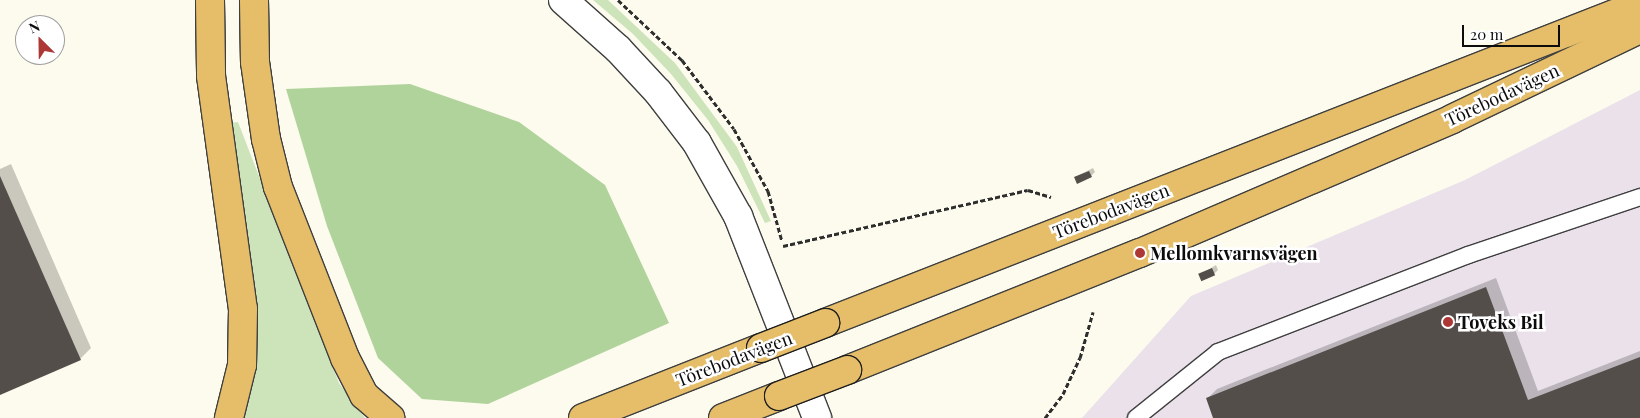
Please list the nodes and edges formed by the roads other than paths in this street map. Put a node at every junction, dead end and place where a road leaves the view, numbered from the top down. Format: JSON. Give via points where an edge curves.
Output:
{"nodes":[{"id":1,"x":210,"y":0,"type":"edge"},
{"id":2,"x":254,"y":0,"type":"edge"},
{"id":3,"x":563,"y":0,"type":"edge"},
{"id":4,"x":1640,"y":4,"type":"edge"},
{"id":5,"x":1640,"y":29,"type":"edge"},
{"id":6,"x":1640,"y":197,"type":"edge"},
{"id":7,"x":229,"y":418,"type":"edge"},
{"id":8,"x":390,"y":418,"type":"edge"},
{"id":9,"x":583,"y":418,"type":"edge"},
{"id":10,"x":723,"y":418,"type":"edge"},
{"id":11,"x":817,"y":418,"type":"edge"},
{"id":12,"x":1136,"y":418,"type":"edge"}],
"edges":[{"from":1,"to":7,"type":"highway","via":[[211,76],[243,309],[242,365]]},
{"from":2,"to":8,"type":"highway","via":[[255,62],[266,139],[278,187],[345,358],[364,395]]},
{"from":3,"to":11,"type":"street","via":[[618,49],[658,92],[697,143],[738,216]]},
{"from":4,"to":9,"type":"highway","name":"Törebodavägen","bridge":true},
{"from":5,"to":10,"type":"highway","name":"Törebodavägen","bridge":true,"via":[[1452,119],[1176,238]]},
{"from":6,"to":12,"type":"lane","via":[[1468,255],[1218,352]]}]}
